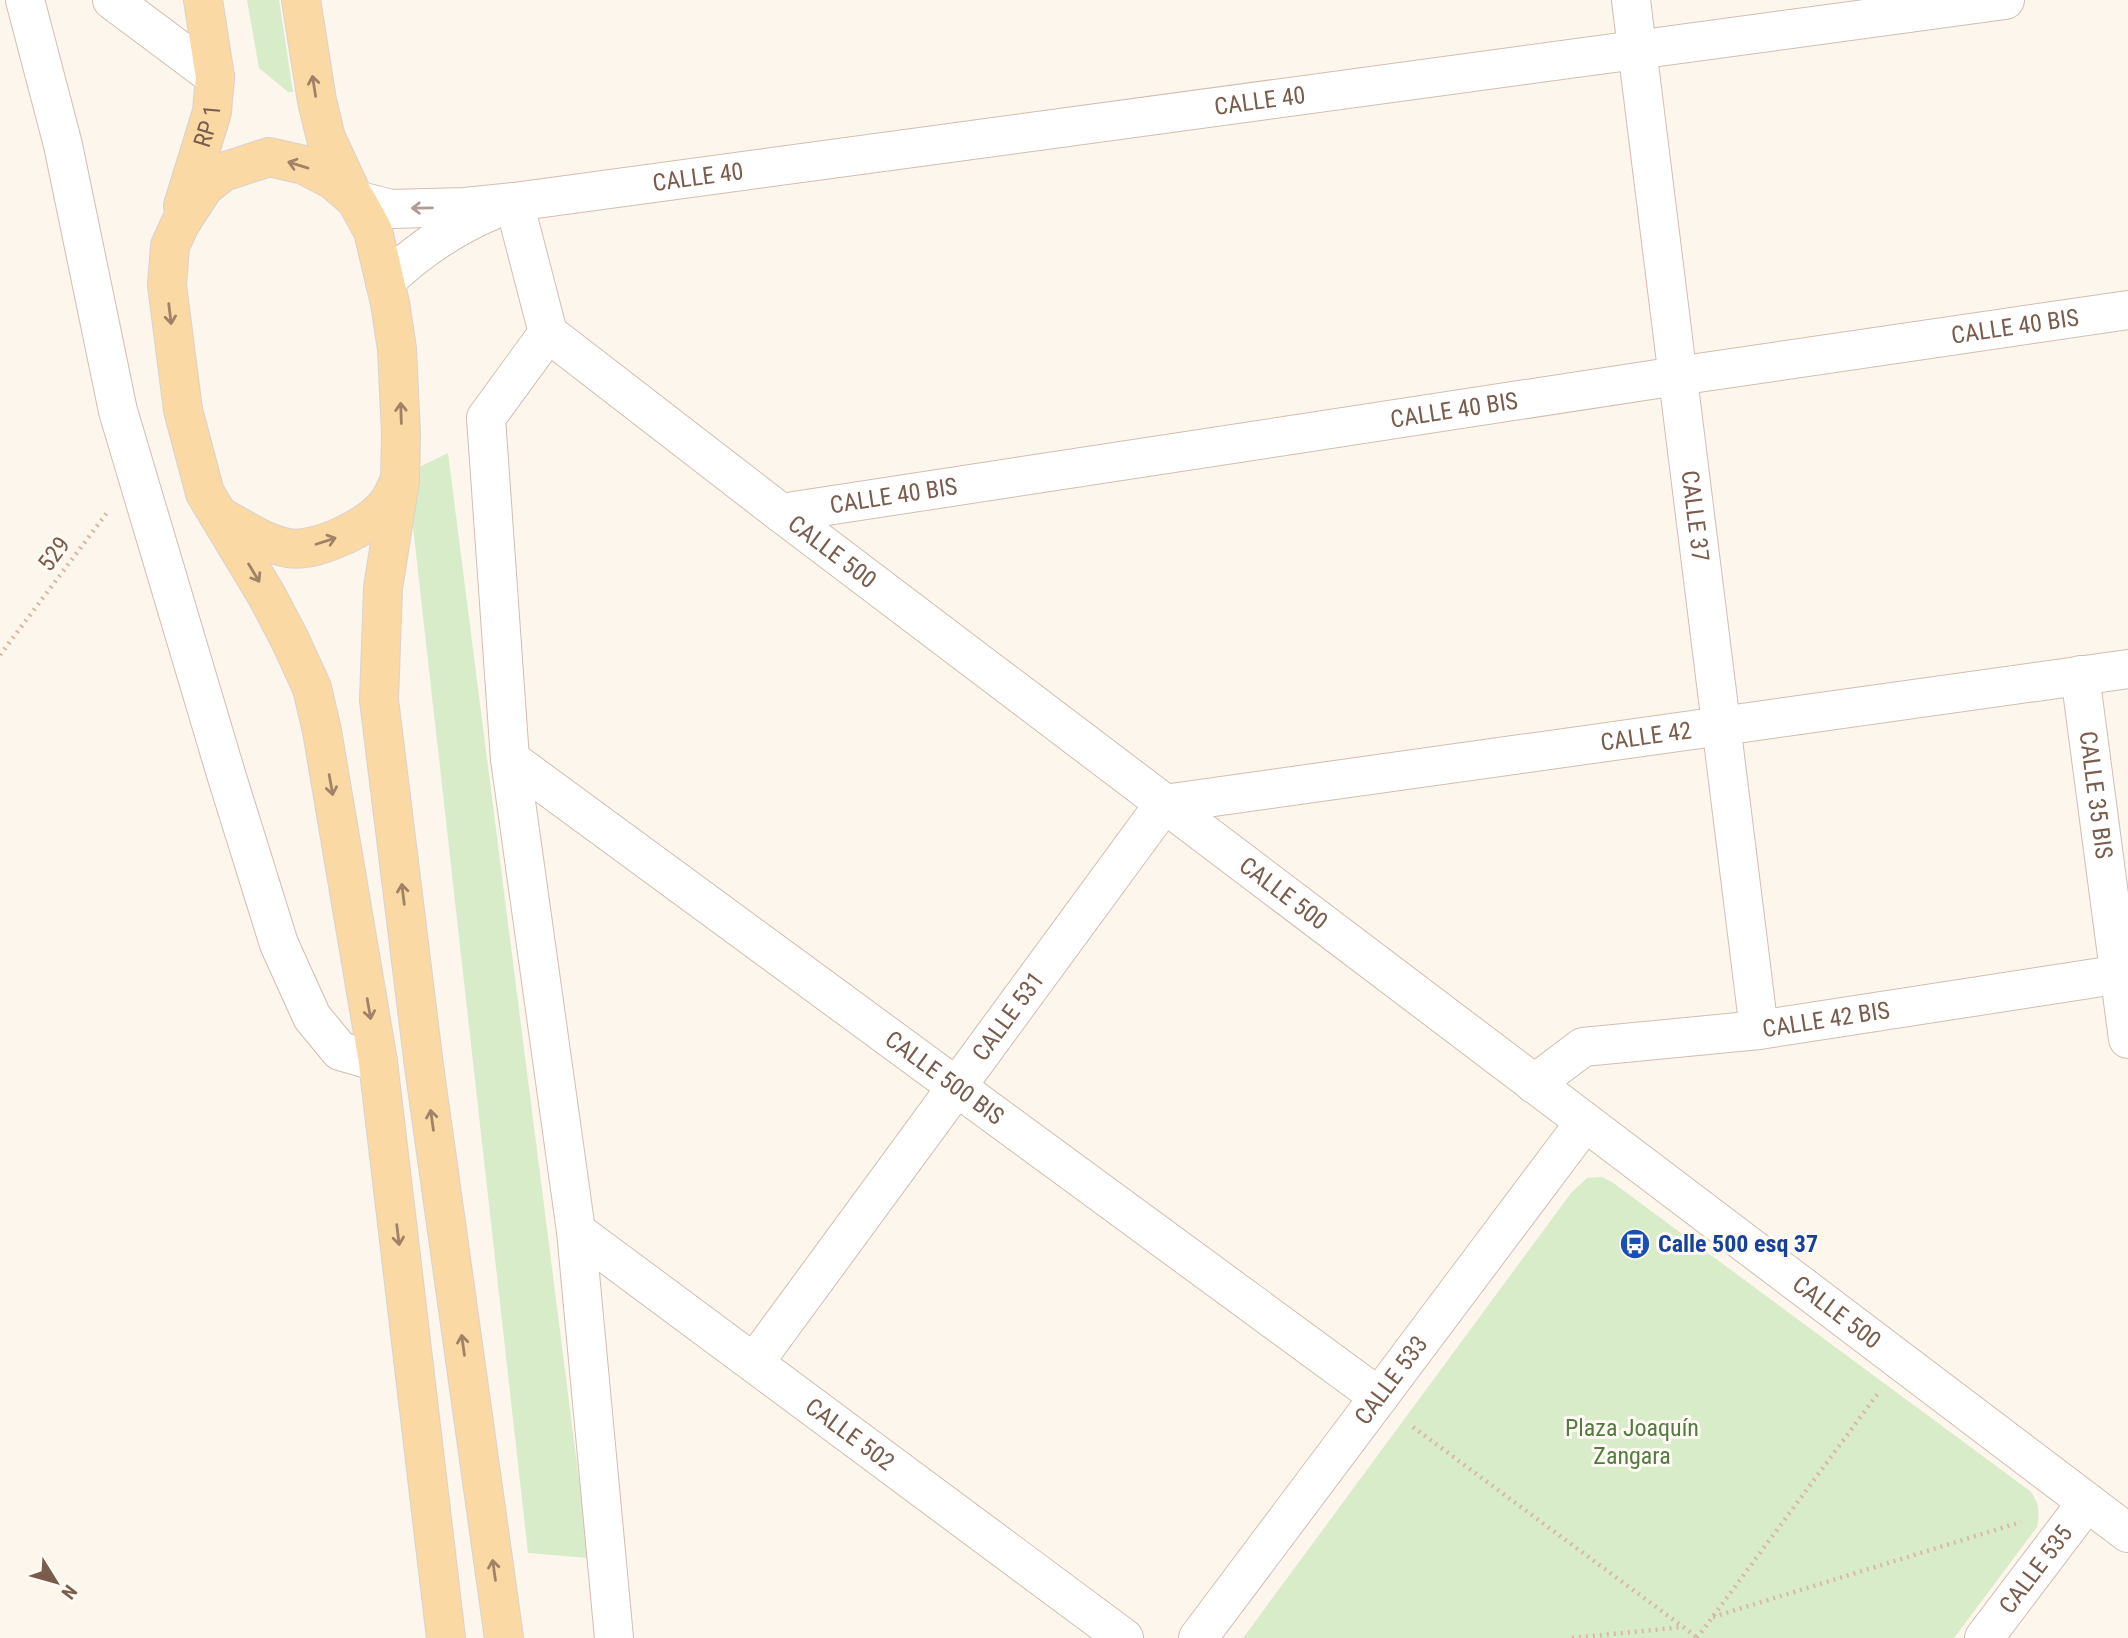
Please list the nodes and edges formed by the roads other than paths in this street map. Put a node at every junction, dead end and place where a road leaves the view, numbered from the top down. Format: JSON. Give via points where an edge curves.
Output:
{"nodes":[{"id":1,"x":25,"y":0,"type":"edge"},
{"id":2,"x":112,"y":0,"type":"edge"},
{"id":3,"x":203,"y":0,"type":"edge"},
{"id":4,"x":301,"y":0,"type":"edge"},
{"id":5,"x":1630,"y":0,"type":"edge"},
{"id":6,"x":2005,"y":0,"type":"edge"},
{"id":7,"x":1637,"y":51,"type":"junction"},
{"id":8,"x":215,"y":77,"type":"junction"},
{"id":9,"x":356,"y":200,"type":"junction"},
{"id":10,"x":514,"y":202,"type":"junction"},
{"id":11,"x":170,"y":246,"type":"junction"},
{"id":12,"x":385,"y":282,"type":"junction"},
{"id":13,"x":2128,"y":310,"type":"edge"},
{"id":14,"x":548,"y":333,"type":"junction"},
{"id":15,"x":1676,"y":376,"type":"junction"},
{"id":16,"x":400,"y":481,"type":"junction"},
{"id":17,"x":781,"y":513,"type":"junction"},
{"id":18,"x":218,"y":515,"type":"junction"},
{"id":19,"x":2128,"y":669,"type":"edge"},
{"id":20,"x":2080,"y":675,"type":"junction"},
{"id":21,"x":1722,"y":725,"type":"junction"},
{"id":22,"x":510,"y":759,"type":"junction"},
{"id":23,"x":1164,"y":804,"type":"junction"},
{"id":24,"x":2124,"y":974,"type":"edge"},
{"id":25,"x":1759,"y":1030,"type":"junction"},
{"id":26,"x":2128,"y":1040,"type":"edge"},
{"id":27,"x":379,"y":1062,"type":"junction"},
{"id":28,"x":1534,"y":1084,"type":"junction"},
{"id":29,"x":957,"y":1089,"type":"junction"},
{"id":30,"x":1585,"y":1122,"type":"junction"},
{"id":31,"x":576,"y":1231,"type":"junction"},
{"id":32,"x":754,"y":1363,"type":"junction"},
{"id":33,"x":1379,"y":1397,"type":"junction"},
{"id":34,"x":2087,"y":1502,"type":"junction"},
{"id":35,"x":2128,"y":1533,"type":"edge"},
{"id":36,"x":446,"y":1638,"type":"edge"},
{"id":37,"x":504,"y":1638,"type":"edge"},
{"id":38,"x":614,"y":1638,"type":"edge"},
{"id":39,"x":1124,"y":1638,"type":"edge"},
{"id":40,"x":1198,"y":1638,"type":"edge"},
{"id":41,"x":1984,"y":1638,"type":"edge"}],
"edges":[{"from":1,"to":27,"type":"street","via":[[63,145],[118,411],[279,944],[312,1017],[341,1051]]},
{"from":2,"to":8,"type":"street"},
{"from":3,"to":8,"type":"main road","name":"RP 1"},
{"from":9,"to":4,"type":"main road","one_way":true,"via":[[326,138]]},
{"from":5,"to":7,"type":"street","name":"CALLE 37"},
{"from":6,"to":7,"type":"street","name":"CALLE 40"},
{"from":7,"to":10,"type":"street","name":"CALLE 40"},
{"from":7,"to":15,"type":"street","name":"CALLE 37"},
{"from":8,"to":11,"type":"main road","name":"RP 1","via":[[212,112]]},
{"from":10,"to":9,"type":"street","name":"CALLE 40","one_way":true,"via":[[391,209]]},
{"from":9,"to":11,"type":"main road","one_way":true,"via":[[333,180],[304,165],[269,157],[223,172],[204,187]]},
{"from":9,"to":12,"type":"main road","via":[[373,231]]},
{"from":10,"to":12,"type":"street","name":"CALLE 40","via":[[478,216],[410,257]]},
{"from":10,"to":14,"type":"street"},
{"from":11,"to":18,"type":"main road","one_way":true,"via":[[167,285],[183,410],[205,493]]},
{"from":16,"to":12,"type":"main road","one_way":true,"via":[[399,375]]},
{"from":13,"to":15,"type":"street","name":"CALLE 40 BIS"},
{"from":14,"to":17,"type":"street","name":"CALLE 500"},
{"from":14,"to":22,"type":"street","via":[[486,418]]},
{"from":15,"to":17,"type":"street","name":"CALLE 40 BIS"},
{"from":15,"to":21,"type":"street","name":"CALLE 37"},
{"from":18,"to":16,"type":"main road","one_way":true,"via":[[272,544],[310,547],[373,519]]},
{"from":37,"to":16,"type":"main road","one_way":true,"via":[[424,1066],[379,700],[383,588]]},
{"from":17,"to":23,"type":"street","name":"CALLE 500"},
{"from":18,"to":27,"type":"main road","one_way":true,"via":[[267,596],[312,688]]},
{"from":19,"to":20,"type":"street","name":"CALLE 42"},
{"from":20,"to":21,"type":"street","name":"CALLE 42"},
{"from":20,"to":24,"type":"street","name":"CALLE 35 BIS"},
{"from":21,"to":23,"type":"street","name":"CALLE 42"},
{"from":21,"to":25,"type":"street","name":"CALLE 37"},
{"from":22,"to":29,"type":"street","name":"CALLE 500 BIS"},
{"from":22,"to":31,"type":"street"},
{"from":23,"to":28,"type":"street","name":"CALLE 500"},
{"from":23,"to":29,"type":"street","name":"CALLE 531"},
{"from":24,"to":25,"type":"street","name":"CALLE 42 BIS"},
{"from":24,"to":26,"type":"street","name":"CALLE 35 BIS"},
{"from":25,"to":28,"type":"street","name":"CALLE 42 BIS","via":[[1583,1047]]},
{"from":27,"to":36,"type":"main road","one_way":true},
{"from":28,"to":30,"type":"street","name":"CALLE 500"},
{"from":29,"to":32,"type":"street","name":"CALLE 531"},
{"from":29,"to":33,"type":"street","name":"CALLE 500 BIS"},
{"from":30,"to":33,"type":"street","name":"CALLE 533"},
{"from":30,"to":34,"type":"street","name":"CALLE 500"},
{"from":31,"to":32,"type":"street","name":"CALLE 502"},
{"from":31,"to":38,"type":"street"},
{"from":32,"to":39,"type":"street","name":"CALLE 502"},
{"from":33,"to":40,"type":"street","name":"CALLE 533"},
{"from":34,"to":35,"type":"street","name":"CALLE 500"},
{"from":34,"to":41,"type":"street","name":"CALLE 535"}]}
